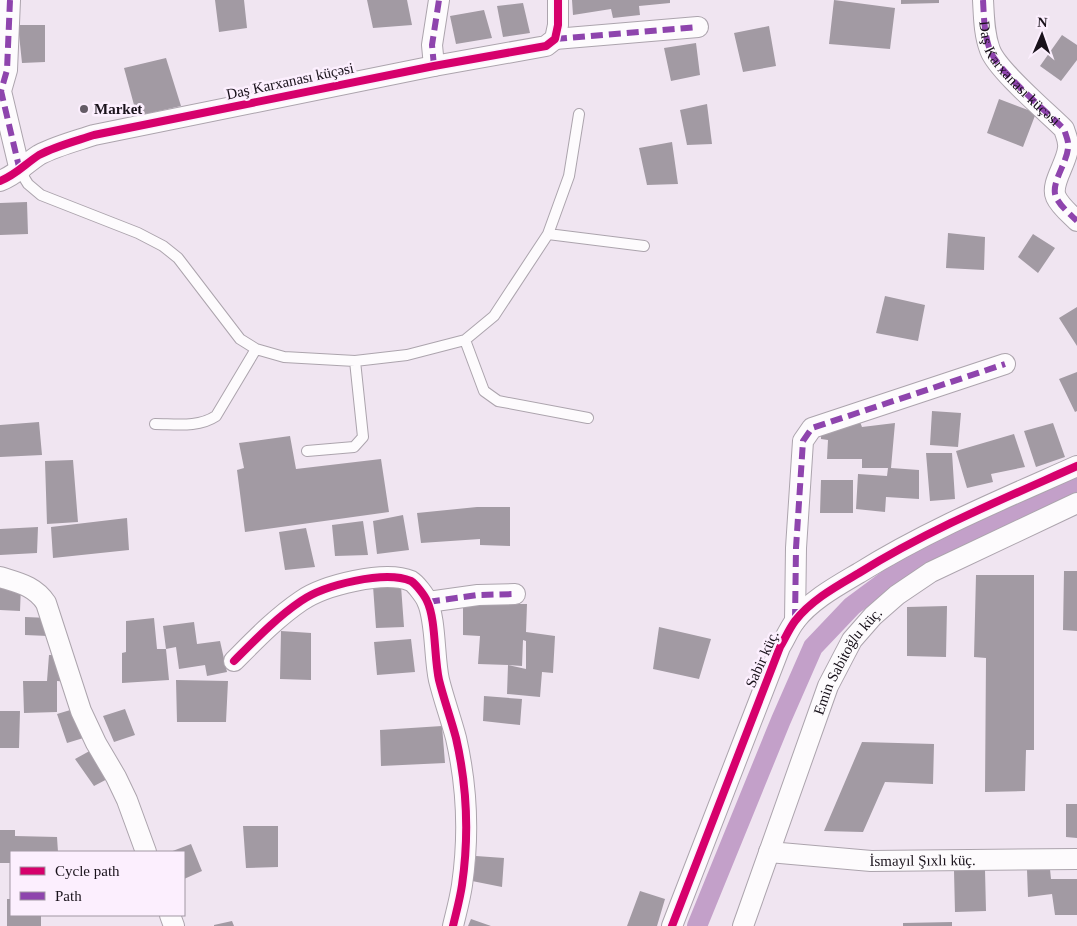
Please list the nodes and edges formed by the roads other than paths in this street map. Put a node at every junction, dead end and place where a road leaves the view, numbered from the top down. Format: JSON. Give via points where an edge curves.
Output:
{"nodes":[{"id":1,"x":10,"y":0,"type":"edge"},
{"id":2,"x":439,"y":0,"type":"edge"},
{"id":3,"x":558,"y":0,"type":"edge"},
{"id":4,"x":983,"y":0,"type":"edge"},
{"id":5,"x":698,"y":27,"type":"dead end"},
{"id":6,"x":555,"y":39,"type":"junction"},
{"id":7,"x":434,"y":66,"type":"junction"},
{"id":8,"x":0,"y":91,"type":"edge"},
{"id":9,"x":579,"y":114,"type":"dead end"},
{"id":10,"x":20,"y":171,"type":"junction"},
{"id":11,"x":0,"y":181,"type":"edge"},
{"id":12,"x":1077,"y":221,"type":"edge"},
{"id":13,"x":548,"y":234,"type":"junction"},
{"id":14,"x":644,"y":246,"type":"dead end"},
{"id":15,"x":465,"y":340,"type":"junction"},
{"id":16,"x":256,"y":349,"type":"junction"},
{"id":17,"x":355,"y":361,"type":"junction"},
{"id":18,"x":1005,"y":364,"type":"dead end"},
{"id":19,"x":588,"y":418,"type":"dead end"},
{"id":20,"x":154,"y":424,"type":"dead end"},
{"id":21,"x":307,"y":451,"type":"dead end"},
{"id":22,"x":1077,"y":466,"type":"edge"},
{"id":23,"x":1077,"y":503,"type":"edge"},
{"id":24,"x":0,"y":577,"type":"edge"},
{"id":25,"x":515,"y":594,"type":"dead end"},
{"id":26,"x":428,"y":602,"type":"junction"},
{"id":27,"x":795,"y":621,"type":"junction"},
{"id":28,"x":234,"y":662,"type":"dead end"},
{"id":29,"x":146,"y":851,"type":"edge"},
{"id":30,"x":769,"y":852,"type":"junction"},
{"id":31,"x":1077,"y":859,"type":"edge"},
{"id":32,"x":453,"y":926,"type":"edge"},
{"id":33,"x":672,"y":926,"type":"edge"},
{"id":34,"x":743,"y":926,"type":"edge"}],
"edges":[{"from":1,"to":8,"type":"street","via":[[7,70]]},
{"from":2,"to":7,"type":"street","via":[[432,45]]},
{"from":3,"to":6,"type":"street"},
{"from":4,"to":12,"type":"street","name":"Daş Karxanası küçəsi","via":[[990,52],[1002,69],[1064,129],[1068,146],[1054,192],[1056,199]]},
{"from":5,"to":6,"type":"street","name":"Daş Karxanası küçəsi"},
{"from":6,"to":7,"type":"street","name":"Daş Karxanası küçəsi","via":[[546,46]]},
{"from":7,"to":10,"type":"street","name":"Daş Karxanası küçəsi","via":[[94,136],[42,154]]},
{"from":8,"to":10,"type":"street"},
{"from":9,"to":13,"type":"lane","via":[[569,176]]},
{"from":10,"to":11,"type":"street","name":"Daş Karxanası küçəsi"},
{"from":10,"to":16,"type":"lane","via":[[28,184],[41,195],[163,246],[178,258],[240,339]]},
{"from":13,"to":14,"type":"lane"},
{"from":13,"to":15,"type":"lane","via":[[494,316]]},
{"from":15,"to":17,"type":"lane","via":[[407,355]]},
{"from":15,"to":19,"type":"lane","via":[[484,391],[498,401]]},
{"from":16,"to":17,"type":"lane","via":[[284,357]]},
{"from":16,"to":20,"type":"lane","via":[[216,416],[207,422],[185,425]]},
{"from":17,"to":21,"type":"lane","via":[[363,437],[354,446]]},
{"from":18,"to":27,"type":"street","via":[[812,428],[803,441]]},
{"from":22,"to":27,"type":"street","name":"Sabir küç.","via":[[946,524],[885,556],[833,588]]},
{"from":23,"to":30,"type":"street","name":"Emin Sabitoğlu küç.","via":[[931,572],[873,616],[852,640],[828,686]]},
{"from":24,"to":29,"type":"street","via":[[29,586],[46,603],[81,711],[127,800]]},
{"from":25,"to":26,"type":"street"},
{"from":26,"to":28,"type":"street","via":[[413,582],[397,578],[376,578],[334,586],[304,599],[278,617]]},
{"from":26,"to":32,"type":"street","via":[[439,679],[456,739],[464,788],[467,840]]},
{"from":27,"to":33,"type":"street","name":"Sabir küç.","via":[[780,647]]},
{"from":30,"to":31,"type":"street","name":"İsmayıl Şıxlı küç.","via":[[871,861]]},
{"from":30,"to":34,"type":"street","name":"Emin Sabitoğlu küç."}]}
